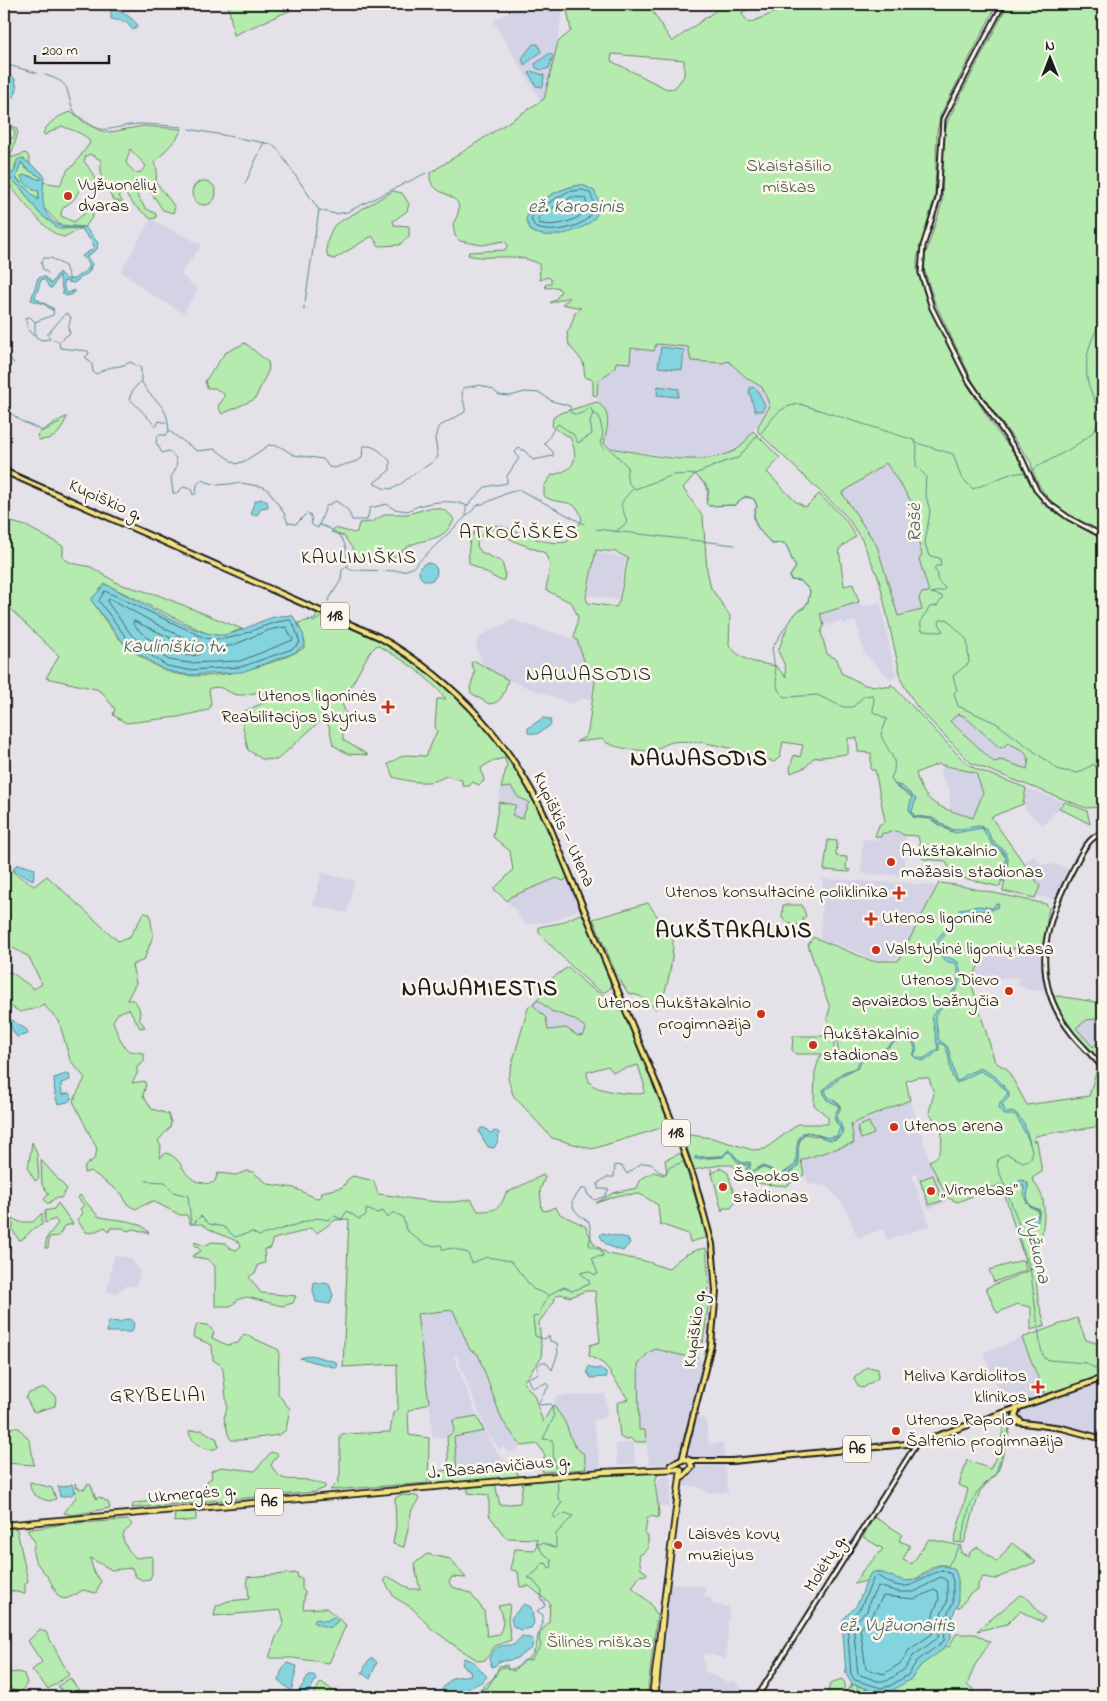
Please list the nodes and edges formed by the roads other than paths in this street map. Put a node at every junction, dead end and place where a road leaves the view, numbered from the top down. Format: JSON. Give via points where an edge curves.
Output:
{"nodes":[{"id":1,"x":1003,"y":4,"type":"edge"},
{"id":2,"x":4,"y":471,"type":"edge"},
{"id":3,"x":1103,"y":536,"type":"edge"},
{"id":4,"x":195,"y":555,"type":"joint"},
{"id":5,"x":1103,"y":833,"type":"edge"},
{"id":6,"x":584,"y":909,"type":"joint"},
{"id":7,"x":1103,"y":1068,"type":"edge"},
{"id":8,"x":1102,"y":1379,"type":"edge"},
{"id":9,"x":1018,"y":1408,"type":"junction"},
{"id":10,"x":1004,"y":1413,"type":"junction"},
{"id":11,"x":989,"y":1418,"type":"junction"},
{"id":12,"x":1008,"y":1421,"type":"junction"},
{"id":13,"x":1014,"y":1421,"type":"junction"},
{"id":14,"x":1020,"y":1422,"type":"junction"},
{"id":15,"x":1103,"y":1439,"type":"edge"},
{"id":16,"x":917,"y":1443,"type":"junction"},
{"id":17,"x":687,"y":1446,"type":"junction"},
{"id":18,"x":681,"y":1461,"type":"junction"},
{"id":19,"x":690,"y":1461,"type":"junction"},
{"id":20,"x":727,"y":1461,"type":"junction"},
{"id":21,"x":680,"y":1469,"type":"junction"},
{"id":22,"x":634,"y":1470,"type":"junction"},
{"id":23,"x":689,"y":1470,"type":"junction"},
{"id":24,"x":680,"y":1483,"type":"junction"},
{"id":25,"x":367,"y":1494,"type":"joint"},
{"id":26,"x":4,"y":1525,"type":"edge"},
{"id":27,"x":654,"y":1697,"type":"edge"},
{"id":28,"x":756,"y":1697,"type":"edge"}],
"edges":[{"from":1,"to":3,"type":"main road","via":[[943,119],[938,199],[920,259],[921,273],[932,308],[968,380],[1022,459],[1037,491],[1061,512]]},
{"from":2,"to":4,"type":"main road","name":"Kupiškio g.","number":"118"},
{"from":4,"to":6,"type":"main road","name":"Kupiškis — Utena","number":"118","via":[[379,637],[451,688],[500,740],[531,789]]},
{"from":5,"to":7,"type":"main road","via":[[1090,840],[1055,905],[1047,934],[1046,973],[1048,991],[1065,1024]]},
{"from":6,"to":17,"type":"main road","name":"Kupiškio g.","number":"118","via":[[680,1141],[712,1244],[716,1291],[714,1326]]},
{"from":8,"to":9,"type":"main road","number":"A6"},
{"from":9,"to":10,"type":"main road","number":"A6"},
{"from":9,"to":14,"type":"main road","via":[[1015,1416]]},
{"from":10,"to":11,"type":"main road","number":"A6"},
{"from":10,"to":12,"type":"main road"},
{"from":10,"to":13,"type":"main road"},
{"from":11,"to":12,"type":"main road"},
{"from":11,"to":16,"type":"main road","number":"A6"},
{"from":12,"to":13,"type":"main road"},
{"from":13,"to":14,"type":"main road"},
{"from":14,"to":15,"type":"main road","via":[[1062,1428]]},
{"from":16,"to":20,"type":"main road","number":"A6"},
{"from":16,"to":28,"type":"main road","name":"Molėtų g."},
{"from":17,"to":18,"type":"main road","name":"Kupiškio g.","number":"118"},
{"from":17,"to":19,"type":"main road","name":"Kupiškio g.","number":"118"},
{"from":18,"to":19,"type":"highway","name":"J. Basanavičiaus g."},
{"from":18,"to":21,"type":"highway"},
{"from":18,"to":22,"type":"highway","name":"J. Basanavičiaus g.","number":"A6"},
{"from":19,"to":20,"type":"main road","number":"A6"},
{"from":19,"to":23,"type":"highway"},
{"from":20,"to":23,"type":"main road","number":"A6"},
{"from":21,"to":22,"type":"highway","name":"J. Basanavičiaus g.","number":"A6"},
{"from":21,"to":23,"type":"highway","name":"J. Basanavičiaus g."},
{"from":21,"to":24,"type":"highway"},
{"from":22,"to":25,"type":"highway","name":"J. Basanavičiaus g.","number":"A6"},
{"from":23,"to":24,"type":"highway"},
{"from":24,"to":27,"type":"highway","via":[[673,1517]]},
{"from":25,"to":26,"type":"highway","name":"Ukmergės g.","number":"A6"}]}
